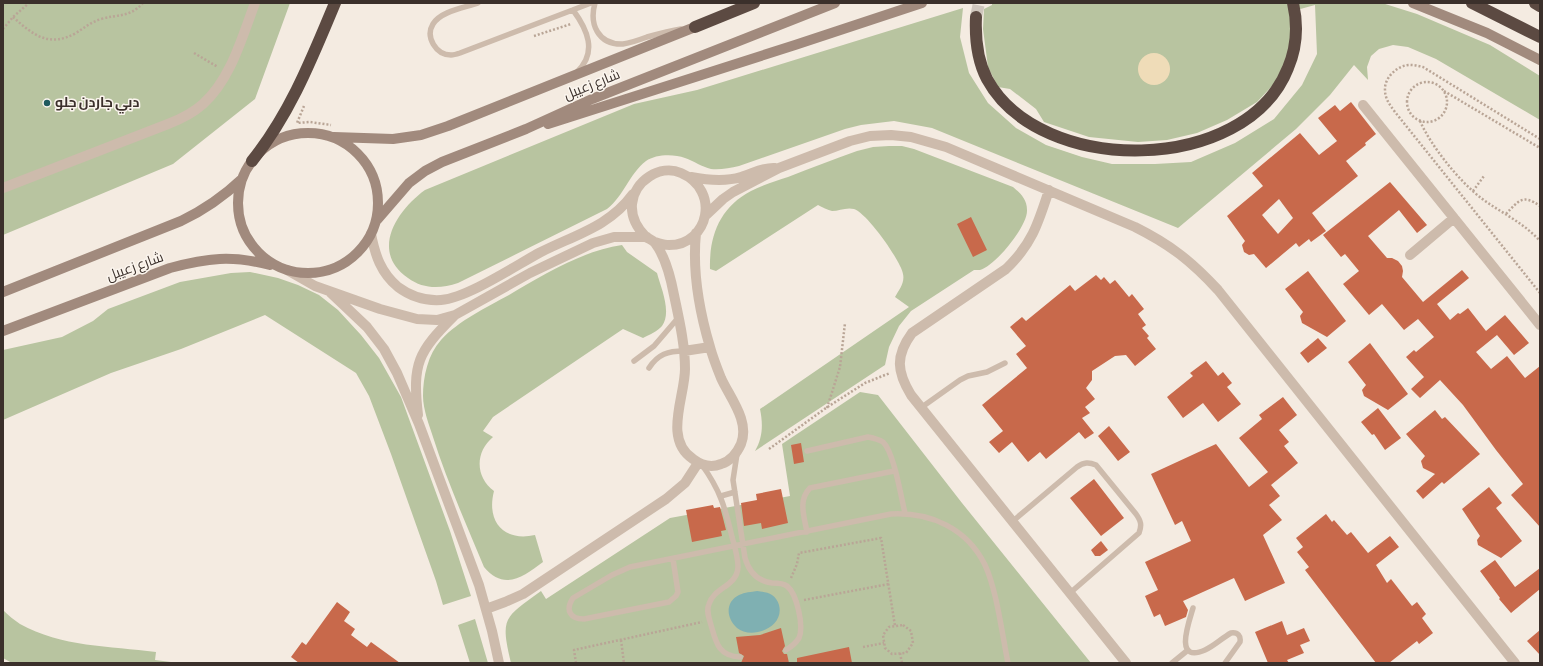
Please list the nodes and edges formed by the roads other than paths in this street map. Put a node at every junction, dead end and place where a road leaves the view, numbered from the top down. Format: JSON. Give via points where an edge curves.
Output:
{"nodes":[{"id":1,"x":256,"y":3,"type":"edge"},
{"id":2,"x":478,"y":3,"type":"edge"},
{"id":3,"x":591,"y":3,"type":"edge"},
{"id":4,"x":595,"y":3,"type":"edge"},
{"id":5,"x":754,"y":3,"type":"edge"},
{"id":6,"x":835,"y":3,"type":"edge"},
{"id":7,"x":922,"y":3,"type":"edge"},
{"id":8,"x":1293,"y":3,"type":"edge"},
{"id":9,"x":1414,"y":3,"type":"edge"},
{"id":10,"x":1472,"y":3,"type":"edge"},
{"id":11,"x":1535,"y":3,"type":"edge"},
{"id":12,"x":334,"y":4,"type":"edge"},
{"id":13,"x":1540,"y":6,"type":"edge"},
{"id":14,"x":573,"y":10,"type":"junction"},
{"id":15,"x":976,"y":17,"type":"tunnel mouth"},
{"id":16,"x":695,"y":27,"type":"junction"},
{"id":17,"x":1540,"y":37,"type":"edge"},
{"id":18,"x":1540,"y":60,"type":"edge"},
{"id":19,"x":570,"y":78,"type":"junction"},
{"id":20,"x":1363,"y":105,"type":"dead end"},
{"id":21,"x":526,"y":129,"type":"junction"},
{"id":22,"x":328,"y":136,"type":"junction"},
{"id":23,"x":252,"y":161,"type":"junction"},
{"id":24,"x":779,"y":168,"type":"junction"},
{"id":25,"x":691,"y":177,"type":"junction"},
{"id":26,"x":242,"y":180,"type":"junction"},
{"id":27,"x":3,"y":188,"type":"edge"},
{"id":28,"x":1049,"y":190,"type":"junction"},
{"id":29,"x":636,"y":191,"type":"junction"},
{"id":30,"x":706,"y":216,"type":"junction"},
{"id":31,"x":1454,"y":218,"type":"junction"},
{"id":32,"x":377,"y":220,"type":"junction"},
{"id":33,"x":696,"y":233,"type":"junction"},
{"id":34,"x":371,"y":234,"type":"junction"},
{"id":35,"x":650,"y":240,"type":"junction"},
{"id":36,"x":1410,"y":255,"type":"dead end"},
{"id":37,"x":284,"y":269,"type":"junction"},
{"id":38,"x":3,"y":292,"type":"edge"},
{"id":39,"x":330,"y":292,"type":"junction"},
{"id":40,"x":455,"y":315,"type":"junction"},
{"id":41,"x":678,"y":318,"type":"junction"},
{"id":42,"x":1540,"y":325,"type":"edge"},
{"id":43,"x":3,"y":331,"type":"edge"},
{"id":44,"x":710,"y":347,"type":"junction"},
{"id":45,"x":684,"y":351,"type":"junction"},
{"id":46,"x":634,"y":361,"type":"dead end"},
{"id":47,"x":1005,"y":363,"type":"dead end"},
{"id":48,"x":649,"y":368,"type":"dead end"},
{"id":49,"x":922,"y":407,"type":"junction"},
{"id":50,"x":419,"y":424,"type":"junction"},
{"id":51,"x":807,"y":451,"type":"dead end"},
{"id":52,"x":737,"y":452,"type":"junction"},
{"id":53,"x":700,"y":464,"type":"junction"},
{"id":54,"x":894,"y":471,"type":"junction"},
{"id":55,"x":734,"y":492,"type":"junction"},
{"id":56,"x":721,"y":496,"type":"junction"},
{"id":57,"x":905,"y":513,"type":"junction"},
{"id":58,"x":1013,"y":521,"type":"junction"},
{"id":59,"x":807,"y":532,"type":"junction"},
{"id":60,"x":743,"y":544,"type":"junction"},
{"id":61,"x":734,"y":546,"type":"junction"},
{"id":62,"x":673,"y":559,"type":"junction"},
{"id":63,"x":1070,"y":593,"type":"junction"},
{"id":64,"x":1193,"y":608,"type":"dead end"},
{"id":65,"x":486,"y":609,"type":"junction"},
{"id":66,"x":786,"y":650,"type":"dead end"},
{"id":67,"x":1188,"y":650,"type":"junction"},
{"id":68,"x":740,"y":657,"type":"dead end"},
{"id":69,"x":499,"y":663,"type":"edge"},
{"id":70,"x":1008,"y":663,"type":"edge"},
{"id":71,"x":1126,"y":663,"type":"edge"},
{"id":72,"x":1172,"y":663,"type":"edge"},
{"id":73,"x":1225,"y":663,"type":"edge"},
{"id":74,"x":1515,"y":663,"type":"edge"}],
"edges":[{"from":1,"to":27,"type":"street","via":[[217,90],[187,116]]},
{"from":2,"to":14,"type":"lane","via":[[447,14],[433,24],[430,32],[435,49],[443,54],[460,53]]},
{"from":3,"to":14,"type":"lane"},
{"from":4,"to":16,"type":"lane","via":[[592,16],[595,29],[599,35],[614,43],[623,44]]},
{"from":5,"to":16,"type":"highway"},
{"from":6,"to":21,"type":"main road","name":"شارع زعيبل","via":[[592,99]]},
{"from":7,"to":21,"type":"main road","via":[[574,117]]},
{"from":8,"to":15,"type":"highway","via":[[1296,22],[1291,61],[1280,85],[1261,107],[1222,133],[1192,143],[1171,148],[1127,151],[1073,142],[1030,123],[1009,107],[987,78],[978,54]]},
{"from":9,"to":18,"type":"main road","via":[[1486,33]]},
{"from":10,"to":17,"type":"highway"},
{"from":11,"to":13,"type":"highway"},
{"from":12,"to":23,"type":"highway","via":[[285,113]]},
{"from":14,"to":19,"type":"lane","via":[[583,24],[589,47],[585,63]]},
{"from":16,"to":19,"type":"main road","name":"شارع زعيبل"},
{"from":19,"to":22,"type":"main road","name":"شارع زعيبل","via":[[421,135],[393,140]]},
{"from":20,"to":31,"type":"street"},
{"from":21,"to":32,"type":"main road","name":"شارع زعيبل","via":[[442,162],[425,172],[405,187]]},
{"from":22,"to":23,"type":"main road","via":[[307,133],[286,136],[267,146]]},
{"from":22,"to":32,"type":"main road","via":[[348,146],[363,160],[374,178],[378,199]]},
{"from":23,"to":26,"type":"main road"},
{"from":24,"to":25,"type":"street","via":[[765,169],[728,180]]},
{"from":24,"to":28,"type":"street","via":[[850,141],[870,136],[891,135],[931,142]]},
{"from":24,"to":30,"type":"street","via":[[733,192]]},
{"from":25,"to":29,"type":"street","via":[[666,170],[643,181]]},
{"from":25,"to":30,"type":"street","via":[[704,194]]},
{"from":26,"to":37,"type":"main road","via":[[238,200],[240,221],[249,241],[263,257]]},
{"from":26,"to":38,"type":"main road","name":"شارع زعيبل","via":[[208,207],[181,221]]},
{"from":28,"to":49,"type":"street","via":[[1034,233],[1017,258],[1006,269],[912,333],[904,344],[900,370],[904,383]]},
{"from":28,"to":74,"type":"street","via":[[1158,239],[1200,271],[1218,290]]},
{"from":29,"to":34,"type":"street","via":[[618,211],[597,227],[540,253],[474,289],[442,300],[424,299],[406,293],[391,282],[380,267]]},
{"from":29,"to":35,"type":"street","via":[[632,203],[633,216],[638,228]]},
{"from":30,"to":33,"type":"street"},
{"from":31,"to":36,"type":"street"},
{"from":31,"to":42,"type":"street"},
{"from":32,"to":34,"type":"main road"},
{"from":33,"to":35,"type":"street","via":[[684,242],[669,245]]},
{"from":33,"to":44,"type":"street","via":[[694,267]]},
{"from":34,"to":37,"type":"main road","via":[[360,251],[345,264],[327,271],[307,274]]},
{"from":35,"to":40,"type":"street","via":[[614,237],[593,243],[530,272]]},
{"from":35,"to":41,"type":"street","via":[[670,276]]},
{"from":37,"to":39,"type":"street"},
{"from":37,"to":43,"type":"main road","name":"شارع زعيبل","via":[[254,261],[226,258],[197,261],[170,268]]},
{"from":39,"to":40,"type":"street","via":[[417,320],[437,320]]},
{"from":39,"to":50,"type":"street","via":[[367,327],[384,349]]},
{"from":40,"to":50,"type":"street","via":[[429,341],[421,355],[415,387]]},
{"from":41,"to":45,"type":"street"},
{"from":41,"to":46,"type":"lane","via":[[654,346]]},
{"from":44,"to":45,"type":"street"},
{"from":44,"to":52,"type":"street","via":[[721,378],[743,424],[744,434]]},
{"from":45,"to":48,"type":"lane","via":[[668,352],[654,361]]},
{"from":45,"to":53,"type":"street","via":[[685,369],[677,434],[688,456]]},
{"from":47,"to":49,"type":"lane","via":[[987,372],[960,380]]},
{"from":49,"to":58,"type":"street"},
{"from":50,"to":65,"type":"street"},
{"from":51,"to":54,"type":"lane","via":[[860,438],[876,438],[888,449]]},
{"from":52,"to":53,"type":"street","via":[[729,460],[718,465]]},
{"from":52,"to":55,"type":"lane"},
{"from":53,"to":56,"type":"lane"},
{"from":53,"to":65,"type":"street","via":[[685,483],[666,499],[523,594]]},
{"from":54,"to":57,"type":"lane"},
{"from":54,"to":59,"type":"lane","via":[[810,488],[802,500]]},
{"from":55,"to":56,"type":"lane"},
{"from":55,"to":60,"type":"lane"},
{"from":56,"to":61,"type":"lane"},
{"from":57,"to":59,"type":"lane"},
{"from":57,"to":70,"type":"lane","via":[[925,516],[943,523],[960,534],[974,548],[985,565],[992,584]]},
{"from":58,"to":63,"type":"street"},
{"from":58,"to":63,"type":"lane","via":[[1083,463],[1090,462],[1096,465],[1132,508],[1140,520],[1139,533]]},
{"from":59,"to":60,"type":"lane"},
{"from":60,"to":61,"type":"lane"},
{"from":60,"to":66,"type":"lane","via":[[747,566],[756,577],[787,586],[796,602],[801,630],[793,646]]},
{"from":61,"to":62,"type":"lane"},
{"from":61,"to":68,"type":"lane","via":[[738,560],[736,576],[711,598],[708,613],[720,648],[726,654]]},
{"from":62,"to":62,"type":"lane","via":[[621,570],[573,598],[569,604],[572,616],[584,619],[669,602],[678,592]]},
{"from":63,"to":71,"type":"street"},
{"from":64,"to":67,"type":"lane","via":[[1185,640]]},
{"from":65,"to":69,"type":"street"},
{"from":67,"to":72,"type":"lane"},
{"from":67,"to":73,"type":"lane","via":[[1204,651],[1235,632],[1241,638],[1240,642]]}]}
